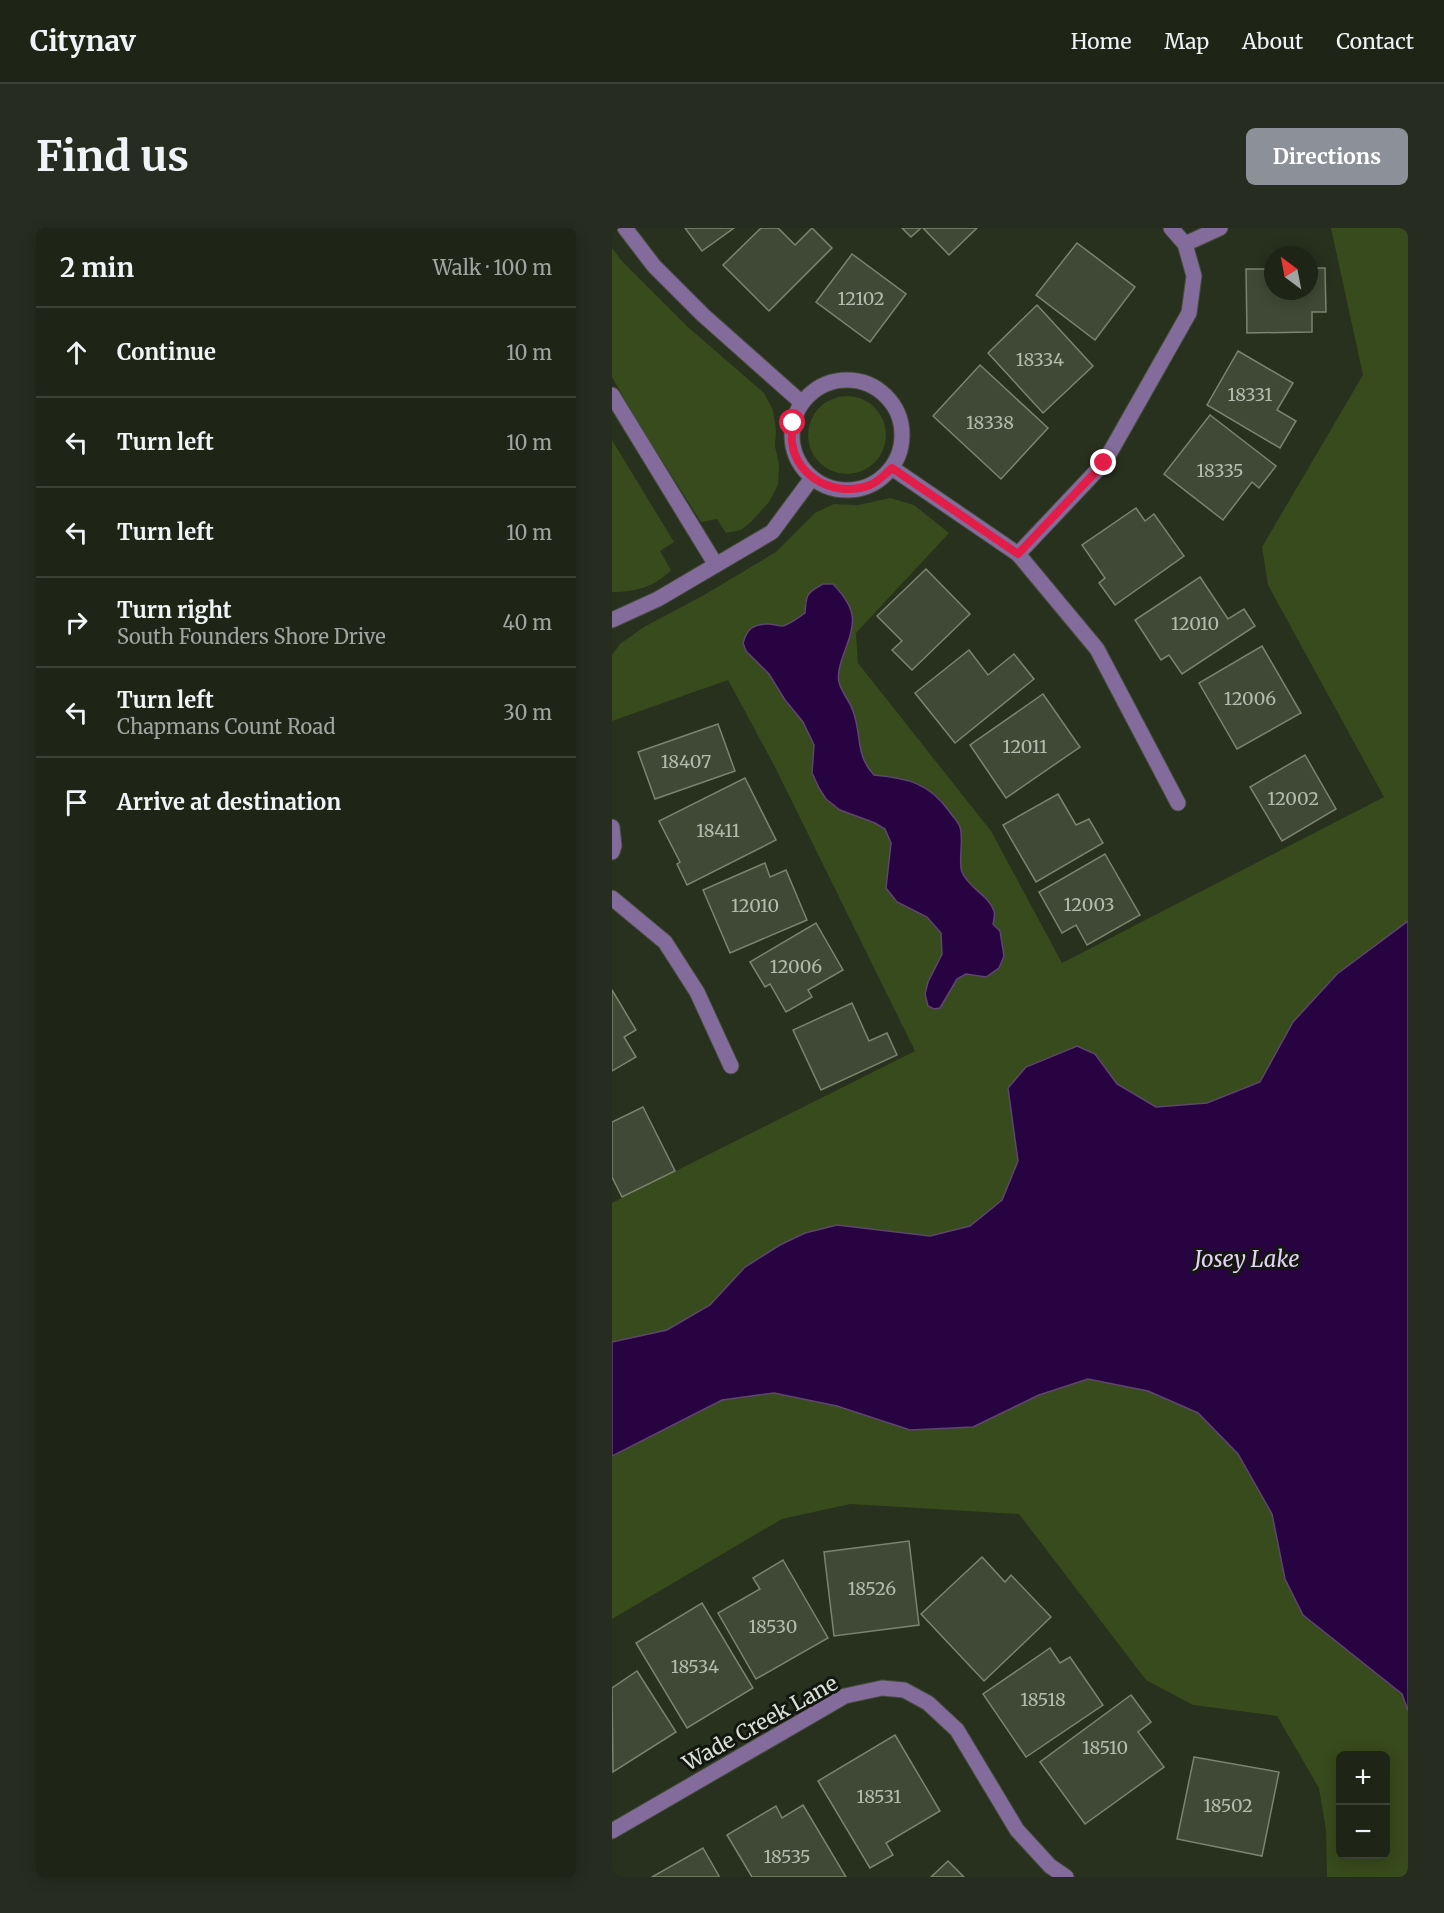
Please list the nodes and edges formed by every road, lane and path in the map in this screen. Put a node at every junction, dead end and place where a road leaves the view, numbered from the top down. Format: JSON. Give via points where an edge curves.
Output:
{"nodes":[{"id":1,"x":625,"y":228,"type":"edge"},
{"id":2,"x":1171,"y":228,"type":"edge"},
{"id":3,"x":1220,"y":228,"type":"edge"},
{"id":4,"x":1185,"y":244,"type":"junction"},
{"id":5,"x":612,"y":395,"type":"edge"},
{"id":6,"x":802,"y":403,"type":"junction"},
{"id":7,"x":892,"y":468,"type":"junction"},
{"id":8,"x":812,"y":478,"type":"junction"},
{"id":9,"x":1018,"y":554,"type":"junction"},
{"id":10,"x":716,"y":565,"type":"junction"},
{"id":11,"x":612,"y":620,"type":"edge"},
{"id":12,"x":1178,"y":803,"type":"dead end"},
{"id":13,"x":612,"y":827,"type":"edge"},
{"id":14,"x":612,"y":852,"type":"edge"},
{"id":15,"x":612,"y":897,"type":"edge"},
{"id":16,"x":731,"y":1066,"type":"dead end"},
{"id":17,"x":612,"y":1831,"type":"edge"},
{"id":18,"x":1066,"y":1877,"type":"edge"}],
"edges":[{"from":1,"to":6,"type":"street","via":[[654,266],[702,315]]},
{"from":2,"to":4,"type":"street"},
{"from":3,"to":4,"type":"street"},
{"from":4,"to":9,"type":"street","via":[[1194,276],[1189,314],[1104,463]]},
{"from":5,"to":10,"type":"street"},
{"from":6,"to":7,"type":"street","via":[[818,388],[838,380],[861,381],[882,390],[897,408],[903,427],[902,448]]},
{"from":6,"to":8,"type":"street","via":[[793,423],[792,443],[798,462]]},
{"from":7,"to":8,"type":"street","via":[[872,485],[851,490],[830,488]]},
{"from":7,"to":9,"type":"street"},
{"from":8,"to":10,"type":"street","via":[[772,532]]},
{"from":9,"to":12,"type":"street","via":[[1097,649]]},
{"from":10,"to":11,"type":"street"},
{"from":13,"to":14,"type":"street"},
{"from":15,"to":16,"type":"street","via":[[665,942],[697,992]]},
{"from":17,"to":18,"type":"street","name":"Wade Creek Lane","via":[[845,1696],[882,1688],[904,1690],[928,1703],[957,1730],[1017,1830],[1050,1866]]}]}
